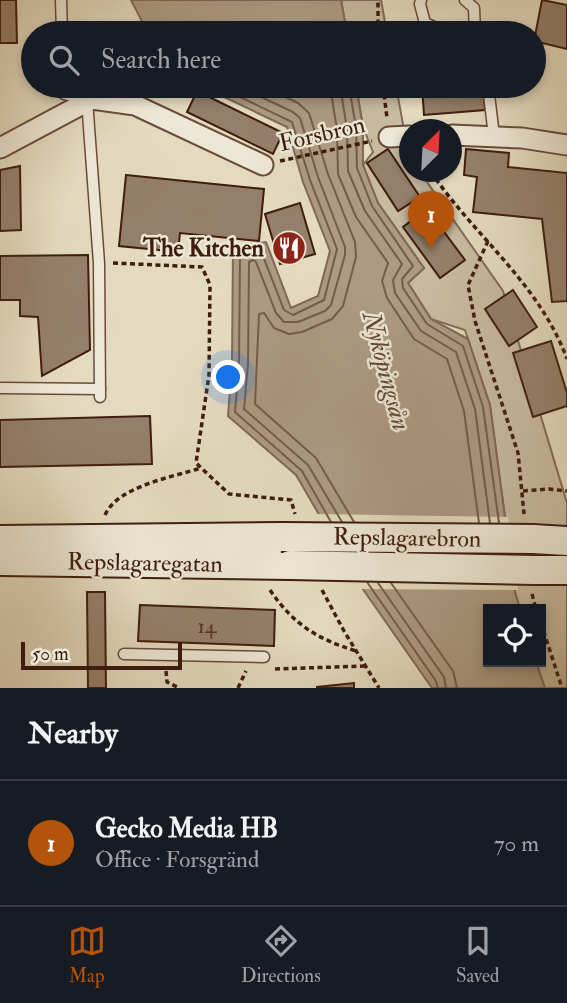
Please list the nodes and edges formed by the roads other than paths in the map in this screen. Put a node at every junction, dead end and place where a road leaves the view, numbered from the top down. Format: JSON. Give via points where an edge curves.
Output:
{"nodes":[{"id":1,"x":61,"y":0,"type":"edge"},
{"id":2,"x":422,"y":0,"type":"edge"},
{"id":3,"x":465,"y":0,"type":"edge"},
{"id":4,"x":62,"y":21,"type":"edge"},
{"id":5,"x":424,"y":21,"type":"edge"},
{"id":6,"x":475,"y":21,"type":"edge"},
{"id":7,"x":79,"y":98,"type":"edge"},
{"id":8,"x":489,"y":98,"type":"edge"},
{"id":9,"x":87,"y":100,"type":"junction"},
{"id":10,"x":462,"y":135,"type":"edge"},
{"id":11,"x":494,"y":136,"type":"junction"},
{"id":12,"x":389,"y":137,"type":"road end"},
{"id":13,"x":399,"y":137,"type":"edge"},
{"id":14,"x":567,"y":145,"type":"edge"},
{"id":15,"x":0,"y":148,"type":"edge"},
{"id":16,"x":263,"y":165,"type":"road end"},
{"id":17,"x":0,"y":388,"type":"edge"},
{"id":18,"x":281,"y":537,"type":"joint"},
{"id":19,"x":0,"y":540,"type":"edge"},
{"id":20,"x":567,"y":541,"type":"edge"},
{"id":21,"x":0,"y":561,"type":"edge"},
{"id":22,"x":290,"y":565,"type":"joint"},
{"id":23,"x":567,"y":570,"type":"edge"},
{"id":24,"x":124,"y":654,"type":"dead end"},
{"id":25,"x":264,"y":657,"type":"road end"}],
"edges":[{"from":1,"to":4,"type":"lane"},
{"from":2,"to":5,"type":"lane"},
{"from":3,"to":6,"type":"lane","via":[[474,8]]},
{"from":7,"to":9,"type":"lane"},
{"from":8,"to":11,"type":"lane"},
{"from":9,"to":15,"type":"street"},
{"from":9,"to":16,"type":"street","via":[[135,105]]},
{"from":9,"to":17,"type":"lane","via":[[99,263],[100,393]]},
{"from":10,"to":11,"type":"street"},
{"from":11,"to":14,"type":"street"},
{"from":12,"to":13,"type":"street"},
{"from":18,"to":19,"type":"main road","name":"Repslagaregatan"},
{"from":18,"to":20,"type":"main road","name":"Repslagarebron","bridge":true,"via":[[529,531]]},
{"from":21,"to":22,"type":"main road","name":"Repslagaregatan"},
{"from":22,"to":23,"type":"main road","name":"Repslagarebron","bridge":true,"via":[[533,576]]},
{"from":24,"to":25,"type":"lane"}]}
